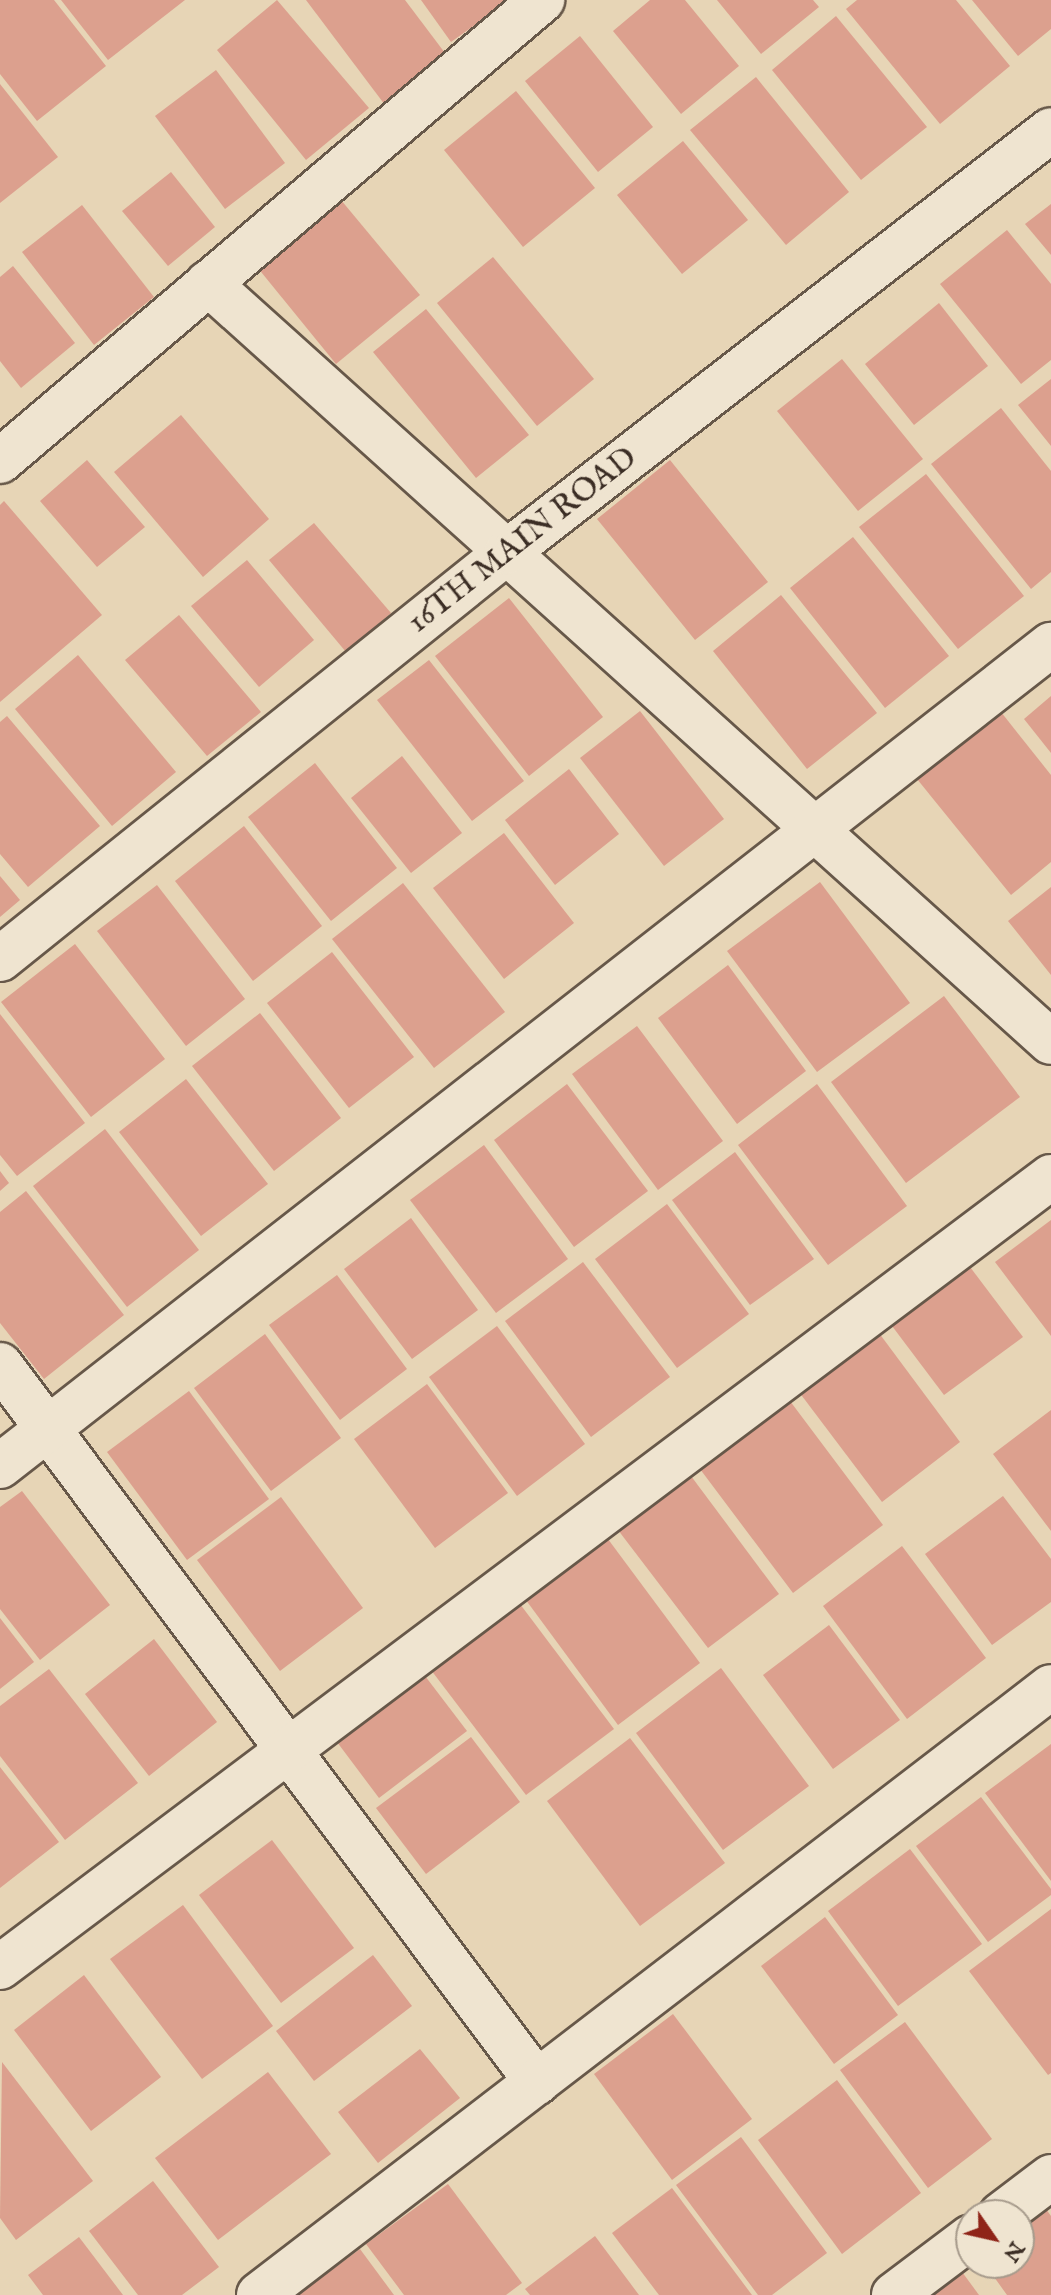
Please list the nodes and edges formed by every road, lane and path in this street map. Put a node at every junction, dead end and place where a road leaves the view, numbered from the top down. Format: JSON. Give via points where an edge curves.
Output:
{"nodes":[{"id":1,"x":542,"y":0,"type":"edge"},
{"id":2,"x":1051,"y":130,"type":"edge"},
{"id":3,"x":208,"y":283,"type":"junction"},
{"id":4,"x":0,"y":461,"type":"edge"},
{"id":5,"x":507,"y":552,"type":"junction"},
{"id":6,"x":1051,"y":645,"type":"edge"},
{"id":7,"x":813,"y":828,"type":"junction"},
{"id":8,"x":0,"y":959,"type":"edge"},
{"id":9,"x":1051,"y":1042,"type":"edge"},
{"id":10,"x":1051,"y":1177,"type":"edge"},
{"id":11,"x":0,"y":1365,"type":"edge"},
{"id":12,"x":48,"y":1427,"type":"junction"},
{"id":13,"x":0,"y":1466,"type":"edge"},
{"id":14,"x":1051,"y":1687,"type":"edge"},
{"id":15,"x":291,"y":1750,"type":"junction"},
{"id":16,"x":0,"y":1967,"type":"edge"},
{"id":17,"x":537,"y":2082,"type":"junction"},
{"id":18,"x":1051,"y":2177,"type":"edge"},
{"id":19,"x":1022,"y":2199,"type":"edge"},
{"id":20,"x":955,"y":2249,"type":"edge"},
{"id":21,"x":259,"y":2295,"type":"edge"},
{"id":22,"x":894,"y":2295,"type":"edge"}],
"edges":[{"from":1,"to":3,"type":"street"},
{"from":2,"to":5,"type":"street","name":"16TH MAIN ROAD"},
{"from":3,"to":4,"type":"street"},
{"from":3,"to":5,"type":"street"},
{"from":5,"to":7,"type":"street"},
{"from":5,"to":8,"type":"street","name":"16TH MAIN ROAD"},
{"from":6,"to":7,"type":"street"},
{"from":7,"to":9,"type":"street"},
{"from":7,"to":12,"type":"street"},
{"from":10,"to":15,"type":"street"},
{"from":11,"to":12,"type":"street"},
{"from":12,"to":13,"type":"street"},
{"from":12,"to":15,"type":"street"},
{"from":14,"to":17,"type":"street"},
{"from":15,"to":16,"type":"street"},
{"from":15,"to":17,"type":"street"},
{"from":17,"to":21,"type":"street"},
{"from":18,"to":19,"type":"street"},
{"from":20,"to":22,"type":"street"}]}
